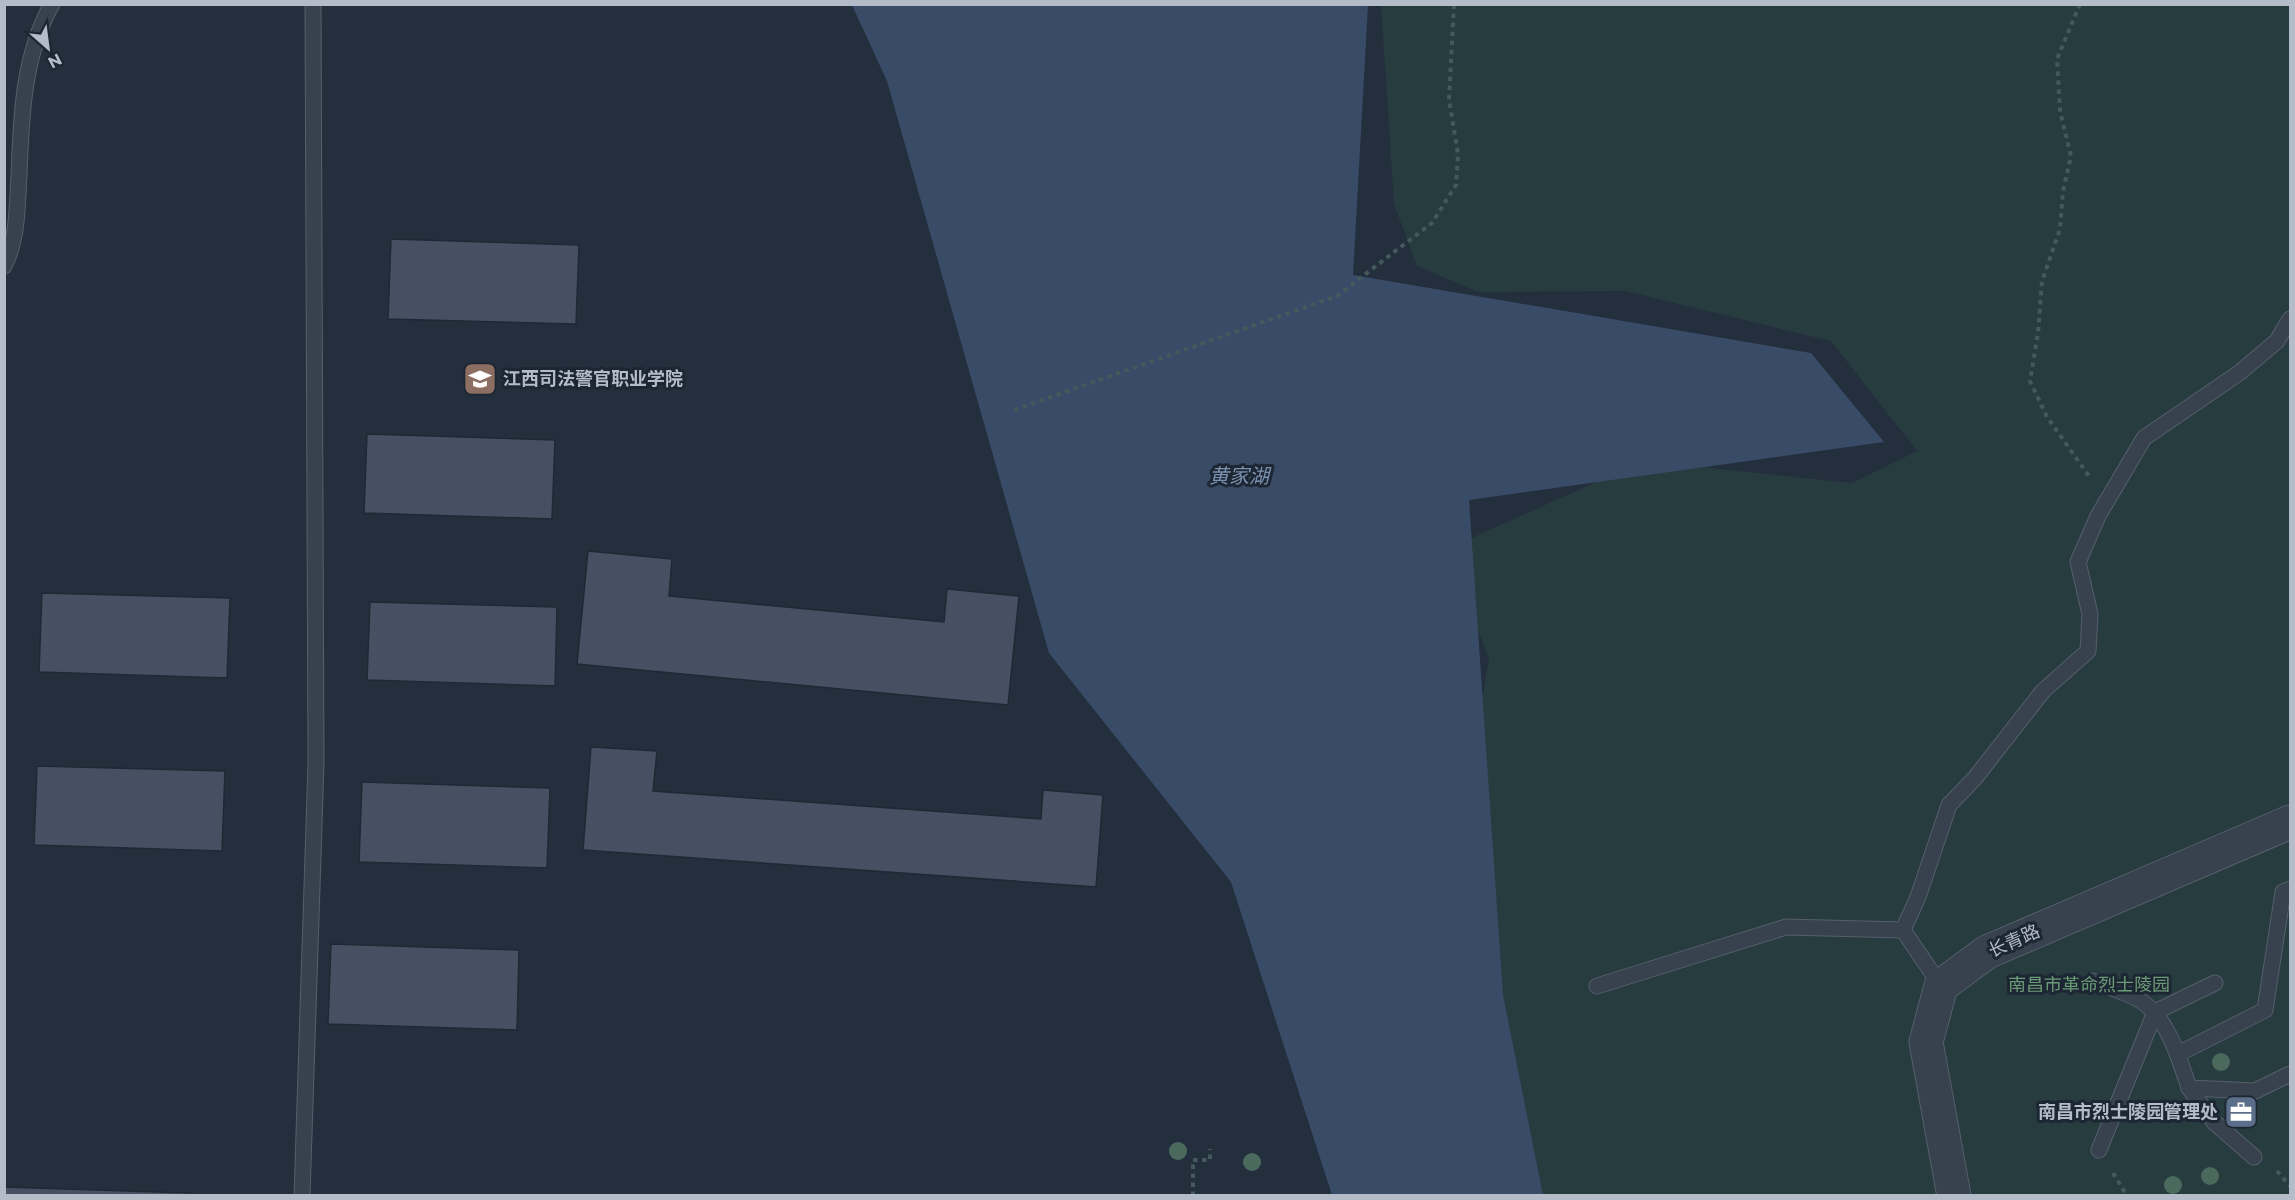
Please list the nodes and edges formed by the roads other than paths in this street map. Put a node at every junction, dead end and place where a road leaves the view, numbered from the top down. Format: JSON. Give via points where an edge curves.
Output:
{"nodes":[{"id":1,"x":52,"y":4,"type":"edge"},
{"id":2,"x":313,"y":4,"type":"edge"},
{"id":3,"x":4,"y":266,"type":"edge"},
{"id":4,"x":2290,"y":319,"type":"edge"},
{"id":5,"x":2290,"y":822,"type":"edge"},
{"id":6,"x":2290,"y":888,"type":"edge"},
{"id":7,"x":1903,"y":930,"type":"junction"},
{"id":8,"x":2092,"y":981,"type":"dead end"},
{"id":9,"x":2215,"y":983,"type":"dead end"},
{"id":10,"x":1597,"y":986,"type":"dead end"},
{"id":11,"x":1941,"y":986,"type":"junction"},
{"id":12,"x":2155,"y":1012,"type":"junction"},
{"id":13,"x":2178,"y":1054,"type":"junction"},
{"id":14,"x":2290,"y":1074,"type":"edge"},
{"id":15,"x":2189,"y":1088,"type":"junction"},
{"id":16,"x":2099,"y":1150,"type":"dead end"},
{"id":17,"x":2254,"y":1157,"type":"dead end"},
{"id":18,"x":302,"y":1196,"type":"edge"},
{"id":19,"x":1954,"y":1196,"type":"edge"}],
"edges":[{"from":1,"to":3,"type":"lane","via":[[31,55],[13,249]]},
{"from":2,"to":18,"type":"lane","via":[[316,764]]},
{"from":4,"to":7,"type":"lane","via":[[2277,341],[2239,374],[2144,438],[2106,502],[2078,562],[2090,614],[2088,651],[2043,691],[1949,805]]},
{"from":5,"to":11,"type":"street","name":"长青路","via":[[1987,952]]},
{"from":6,"to":13,"type":"lane","via":[[2283,892],[2265,1010]]},
{"from":7,"to":10,"type":"lane","via":[[1786,927]]},
{"from":7,"to":11,"type":"lane"},
{"from":8,"to":12,"type":"lane","via":[[2137,998]]},
{"from":9,"to":12,"type":"lane"},
{"from":11,"to":19,"type":"street","via":[[1926,1042]]},
{"from":12,"to":13,"type":"lane"},
{"from":12,"to":16,"type":"lane"},
{"from":13,"to":15,"type":"lane"},
{"from":14,"to":15,"type":"lane","via":[[2254,1091]]},
{"from":15,"to":17,"type":"lane","via":[[2214,1122]]}]}
